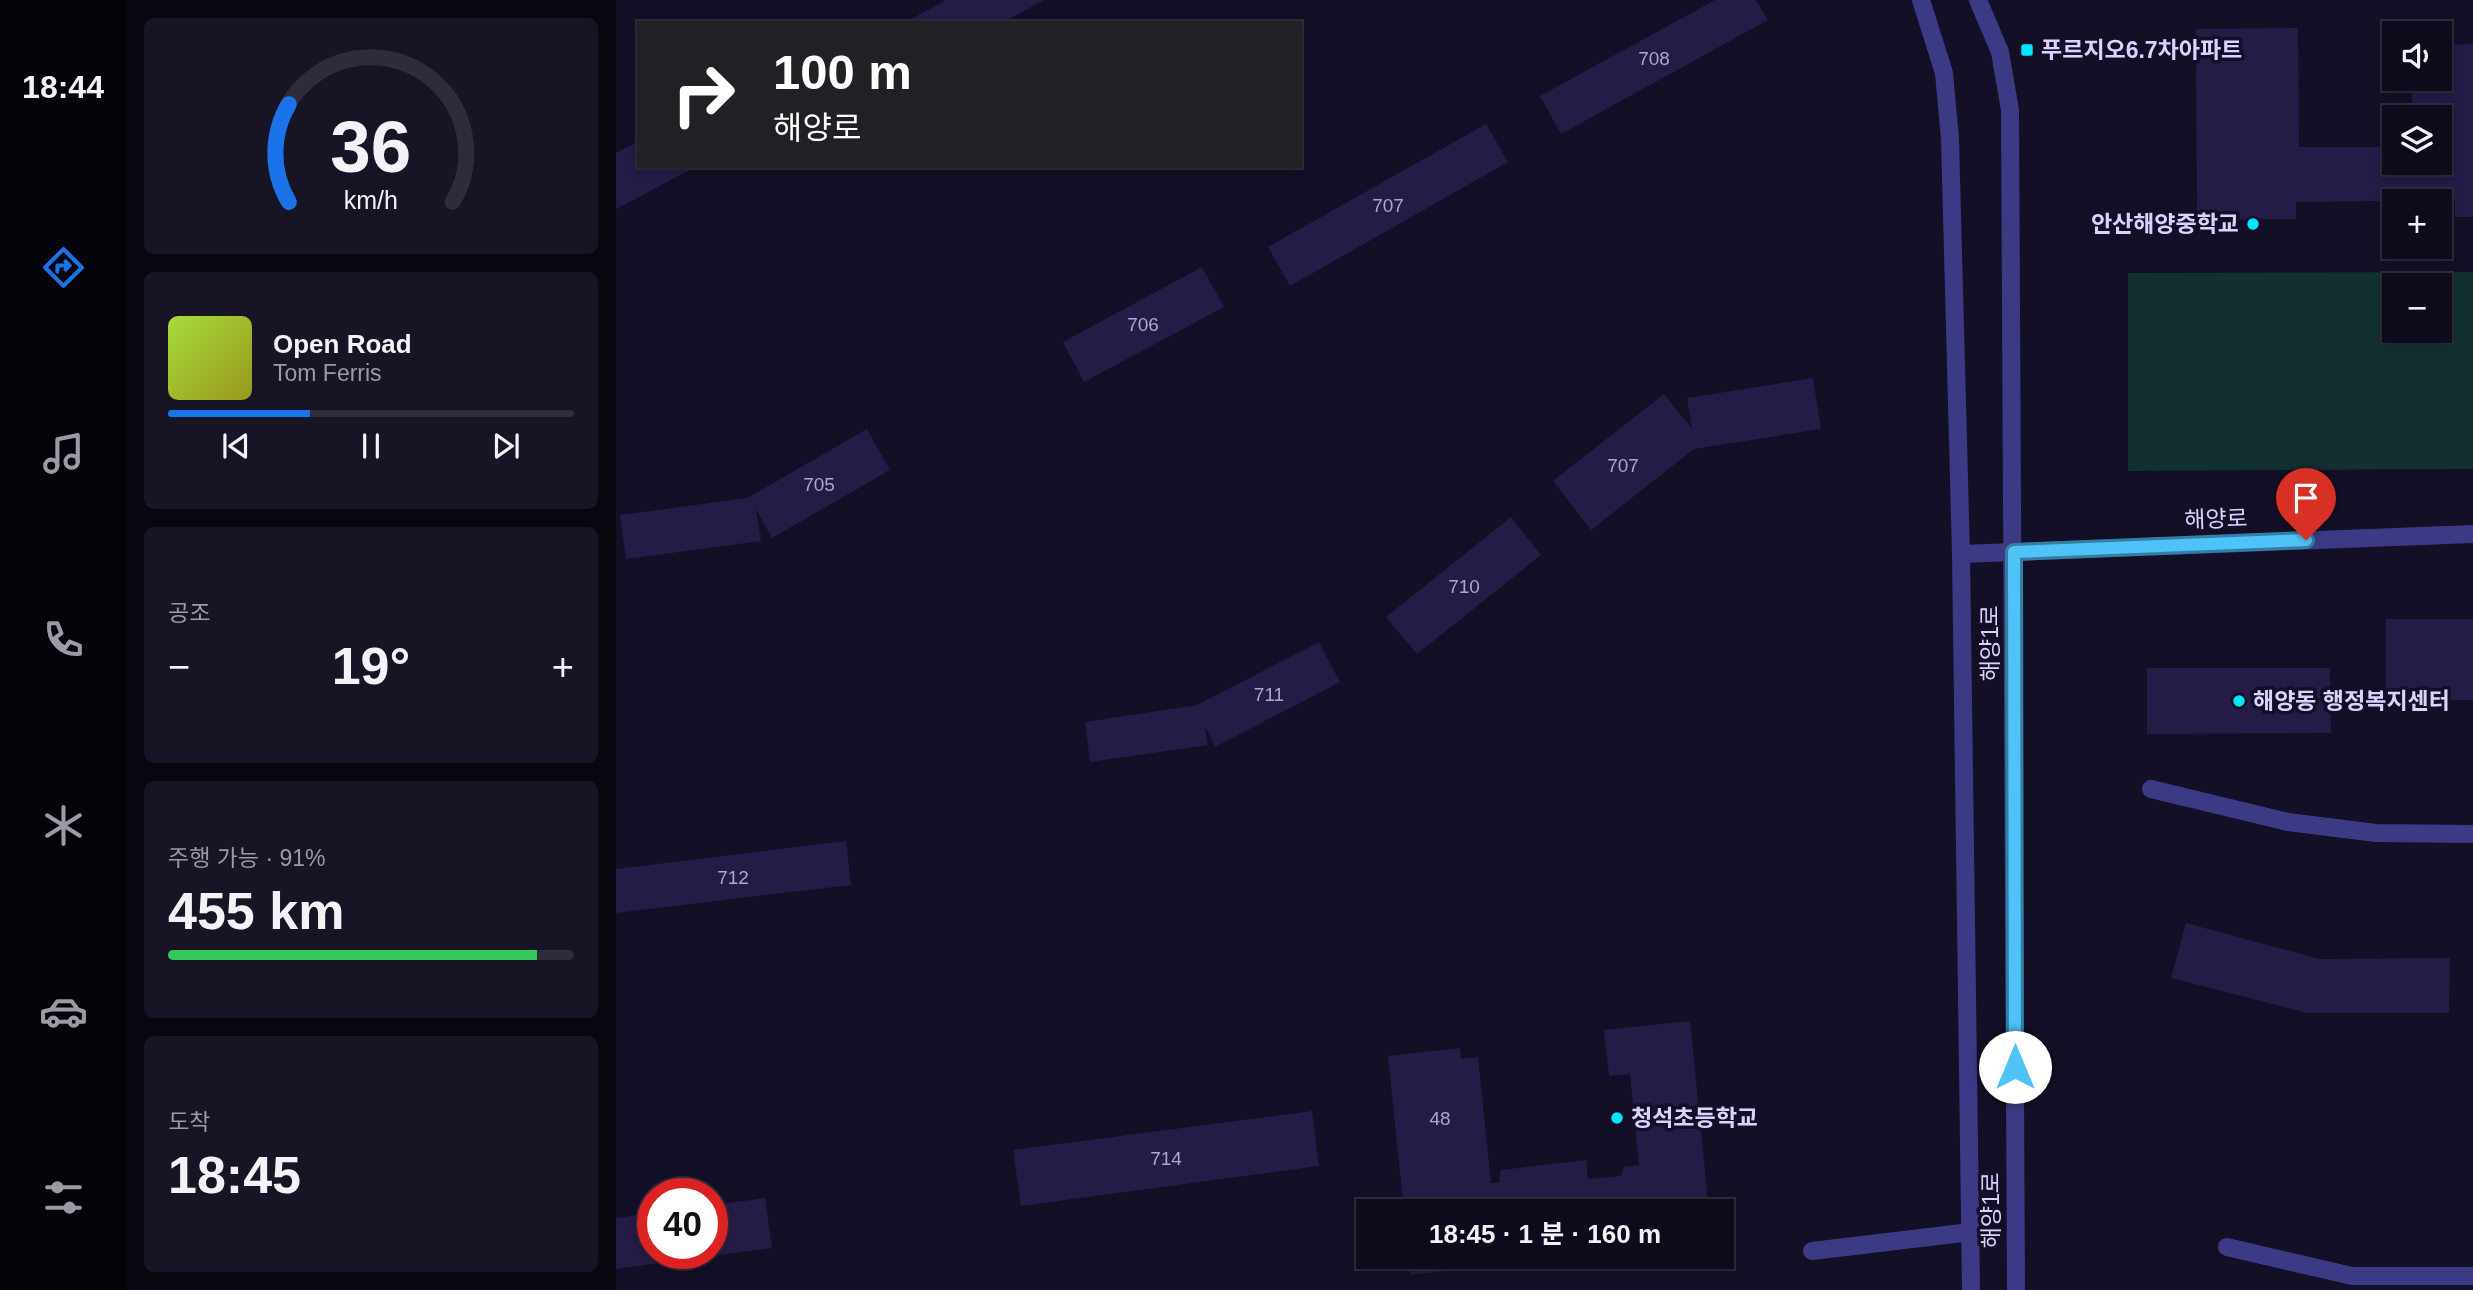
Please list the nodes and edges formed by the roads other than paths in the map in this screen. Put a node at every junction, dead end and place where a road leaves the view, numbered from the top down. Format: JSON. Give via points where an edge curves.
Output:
{"nodes":[{"id":1,"x":1921,"y":0,"type":"edge"},
{"id":2,"x":1978,"y":0,"type":"edge"},
{"id":3,"x":2473,"y":534,"type":"edge"},
{"id":4,"x":2014,"y":552,"type":"junction"},
{"id":5,"x":1961,"y":554,"type":"junction"},
{"id":6,"x":2151,"y":789,"type":"dead end"},
{"id":7,"x":2473,"y":834,"type":"edge"},
{"id":8,"x":1970,"y":1232,"type":"junction"},
{"id":9,"x":2227,"y":1247,"type":"dead end"},
{"id":10,"x":1812,"y":1251,"type":"dead end"},
{"id":11,"x":2473,"y":1276,"type":"edge"},
{"id":12,"x":1971,"y":1290,"type":"edge"},
{"id":13,"x":2016,"y":1290,"type":"edge"}],
"edges":[{"from":1,"to":5,"type":"street","name":"해양1로","via":[[1944,73],[1950,139]]},
{"from":2,"to":4,"type":"street","name":"해양1로","via":[[2000,52],[2010,110]]},
{"from":3,"to":4,"type":"street","name":"해양로"},
{"from":4,"to":5,"type":"street","name":"해양로"},
{"from":4,"to":13,"type":"street","name":"해양1로"},
{"from":5,"to":8,"type":"street","name":"해양1로"},
{"from":6,"to":7,"type":"street","via":[[2288,822],[2376,833]]},
{"from":8,"to":10,"type":"street"},
{"from":8,"to":12,"type":"street","name":"해양1로"},
{"from":9,"to":11,"type":"street","via":[[2352,1276]]}]}
